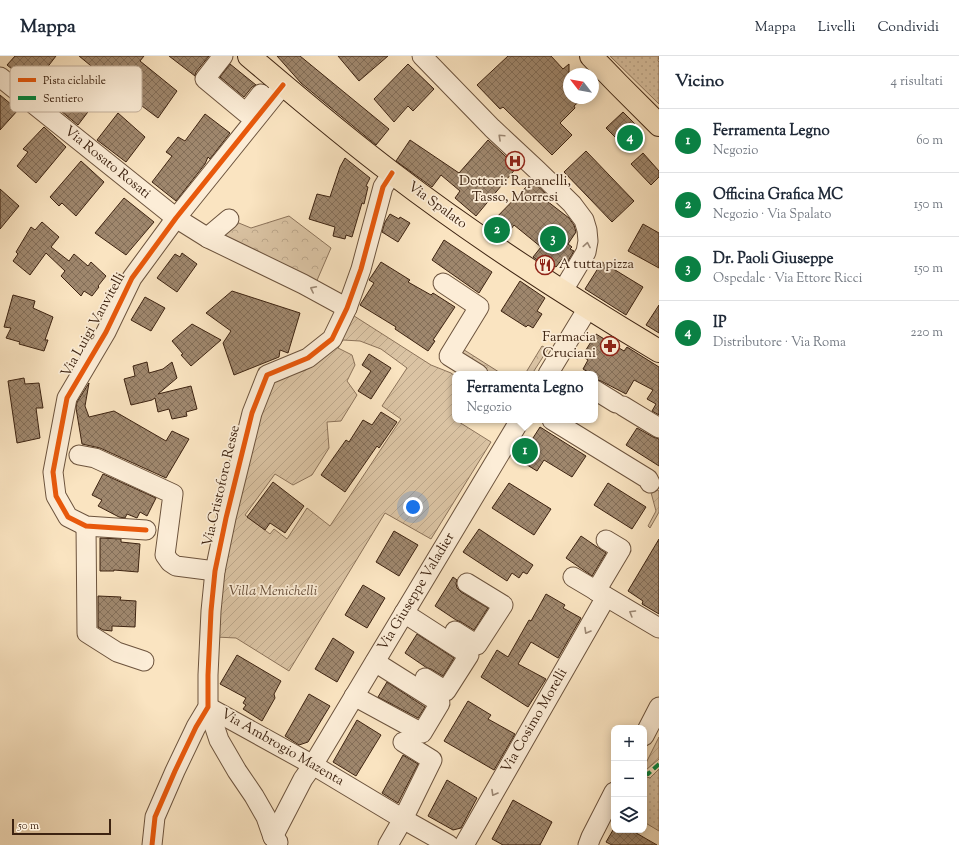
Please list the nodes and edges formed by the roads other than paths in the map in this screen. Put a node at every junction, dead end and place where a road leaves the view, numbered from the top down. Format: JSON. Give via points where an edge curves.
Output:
{"nodes":[{"id":1,"x":223,"y":56,"type":"edge"},
{"id":2,"x":249,"y":56,"type":"edge"},
{"id":3,"x":422,"y":56,"type":"edge"},
{"id":4,"x":591,"y":56,"type":"edge"},
{"id":5,"x":0,"y":77,"type":"edge"},
{"id":6,"x":10,"y":85,"type":"edge"},
{"id":7,"x":283,"y":85,"type":"junction"},
{"id":8,"x":262,"y":93,"type":"dead end"},
{"id":9,"x":44,"y":112,"type":"edge"},
{"id":10,"x":659,"y":125,"type":"edge"},
{"id":11,"x":392,"y":173,"type":"junction"},
{"id":12,"x":176,"y":218,"type":"junction"},
{"id":13,"x":229,"y":219,"type":"dead end"},
{"id":14,"x":208,"y":238,"type":"junction"},
{"id":15,"x":444,"y":283,"type":"dead end"},
{"id":16,"x":562,"y":292,"type":"junction"},
{"id":17,"x":347,"y":308,"type":"junction"},
{"id":18,"x":588,"y":308,"type":"junction"},
{"id":19,"x":659,"y":351,"type":"edge"},
{"id":20,"x":473,"y":371,"type":"edge"},
{"id":21,"x":550,"y":371,"type":"edge"},
{"id":22,"x":598,"y":392,"type":"edge"},
{"id":23,"x":518,"y":423,"type":"edge"},
{"id":24,"x":557,"y":423,"type":"edge"},
{"id":25,"x":659,"y":428,"type":"edge"},
{"id":26,"x":79,"y":455,"type":"dead end"},
{"id":27,"x":651,"y":478,"type":"edge"},
{"id":28,"x":86,"y":526,"type":"junction"},
{"id":29,"x":146,"y":530,"type":"dead end"},
{"id":30,"x":606,"y":540,"type":"dead end"},
{"id":31,"x":215,"y":571,"type":"junction"},
{"id":32,"x":573,"y":577,"type":"dead end"},
{"id":33,"x":467,"y":583,"type":"dead end"},
{"id":34,"x":601,"y":594,"type":"junction"},
{"id":35,"x":407,"y":609,"type":"junction"},
{"id":36,"x":659,"y":628,"type":"edge"},
{"id":37,"x":144,"y":661,"type":"dead end"},
{"id":38,"x":399,"y":661,"type":"dead end"},
{"id":39,"x":375,"y":662,"type":"junction"},
{"id":40,"x":354,"y":696,"type":"junction"},
{"id":41,"x":208,"y":707,"type":"junction"},
{"id":42,"x":659,"y":707,"type":"edge"},
{"id":43,"x":647,"y":730,"type":"edge"},
{"id":44,"x":403,"y":742,"type":"dead end"},
{"id":45,"x":313,"y":765,"type":"junction"},
{"id":46,"x":611,"y":797,"type":"edge"},
{"id":47,"x":403,"y":819,"type":"junction"},
{"id":48,"x":277,"y":841,"type":"edge"},
{"id":49,"x":152,"y":845,"type":"edge"},
{"id":50,"x":388,"y":845,"type":"edge"},
{"id":51,"x":449,"y":845,"type":"edge"},
{"id":52,"x":464,"y":845,"type":"edge"},
{"id":53,"x":588,"y":845,"type":"edge"}],
"edges":[{"from":1,"to":8,"type":"street","via":[[205,80],[246,113]]},
{"from":2,"to":7,"type":"main road","name":"Via Spalato"},
{"from":16,"to":3,"type":"street","one_way":true,"via":[[586,252],[588,230],[584,220],[572,204],[492,128]]},
{"from":4,"to":10,"type":"main road"},
{"from":5,"to":6,"type":"street","name":"Via Rosato Rosati"},
{"from":7,"to":11,"type":"main road","name":"Via Spalato"},
{"from":7,"to":12,"type":"street","name":"Via Luigi Vanvitelli"},
{"from":9,"to":12,"type":"street","name":"Via Rosato Rosati"},
{"from":11,"to":16,"type":"main road","name":"Via Spalato"},
{"from":11,"to":17,"type":"street","name":"Via Cristoforo Resse","via":[[383,187],[361,269]]},
{"from":12,"to":14,"type":"street","name":"Via Rosato Rosati"},
{"from":12,"to":28,"type":"street","name":"Via Luigi Vanvitelli","via":[[132,278],[106,332],[67,398],[53,472],[56,496],[68,516]]},
{"from":13,"to":14,"type":"street"},
{"from":17,"to":14,"type":"street","name":"Via Rosato Rosati","one_way":true},
{"from":15,"to":20,"type":"street","via":[[479,307],[449,356]]},
{"from":16,"to":18,"type":"main road","name":"Via Spalato"},
{"from":17,"to":31,"type":"street","name":"Via Cristoforo Resse","via":[[332,339],[308,358],[267,375],[252,413]]},
{"from":18,"to":19,"type":"main road","name":"Via Spalato"},
{"from":18,"to":21,"type":"street"},
{"from":22,"to":25,"type":"street"},
{"from":23,"to":35,"type":"street","name":"Via Giuseppe Valadier"},
{"from":24,"to":27,"type":"street"},
{"from":26,"to":31,"type":"street","via":[[95,458],[173,494],[165,555],[176,566]]},
{"from":28,"to":29,"type":"street","name":"Via Luigi Vanvitelli"},
{"from":28,"to":37,"type":"street","via":[[87,633],[117,652]]},
{"from":30,"to":34,"type":"street","name":"Via Cosimo Morelli","via":[[621,550]]},
{"from":31,"to":41,"type":"street","name":"Via Cristoforo Resse"},
{"from":32,"to":34,"type":"street"},
{"from":33,"to":35,"type":"street","via":[[503,605],[477,645],[418,608]]},
{"from":36,"to":34,"type":"street","one_way":true},
{"from":34,"to":52,"type":"street","name":"Via Cosimo Morelli","one_way":true},
{"from":35,"to":38,"type":"street","via":[[469,655],[446,691]]},
{"from":35,"to":39,"type":"street","name":"Via Giuseppe Valadier"},
{"from":39,"to":40,"type":"street","name":"Via Giuseppe Valadier"},
{"from":39,"to":40,"type":"street","via":[[440,703],[422,734]]},
{"from":40,"to":45,"type":"street","name":"Via Giuseppe Valadier"},
{"from":41,"to":45,"type":"street","name":"Via Ambrogio Mazenta"},
{"from":41,"to":48,"type":"street","name":"Via Ambrogio Mazenta","via":[[219,740],[254,796]]},
{"from":41,"to":49,"type":"street","via":[[196,727],[155,817]]},
{"from":42,"to":43,"type":"street"},
{"from":44,"to":47,"type":"street","via":[[432,760]]},
{"from":45,"to":47,"type":"street","name":"Via Ambrogio Mazenta"},
{"from":45,"to":48,"type":"street","name":"Via Giuseppe Valadier","via":[[303,779]]},
{"from":46,"to":53,"type":"street"},
{"from":47,"to":50,"type":"street"},
{"from":47,"to":51,"type":"street","name":"Via Ambrogio Mazenta"}]}
